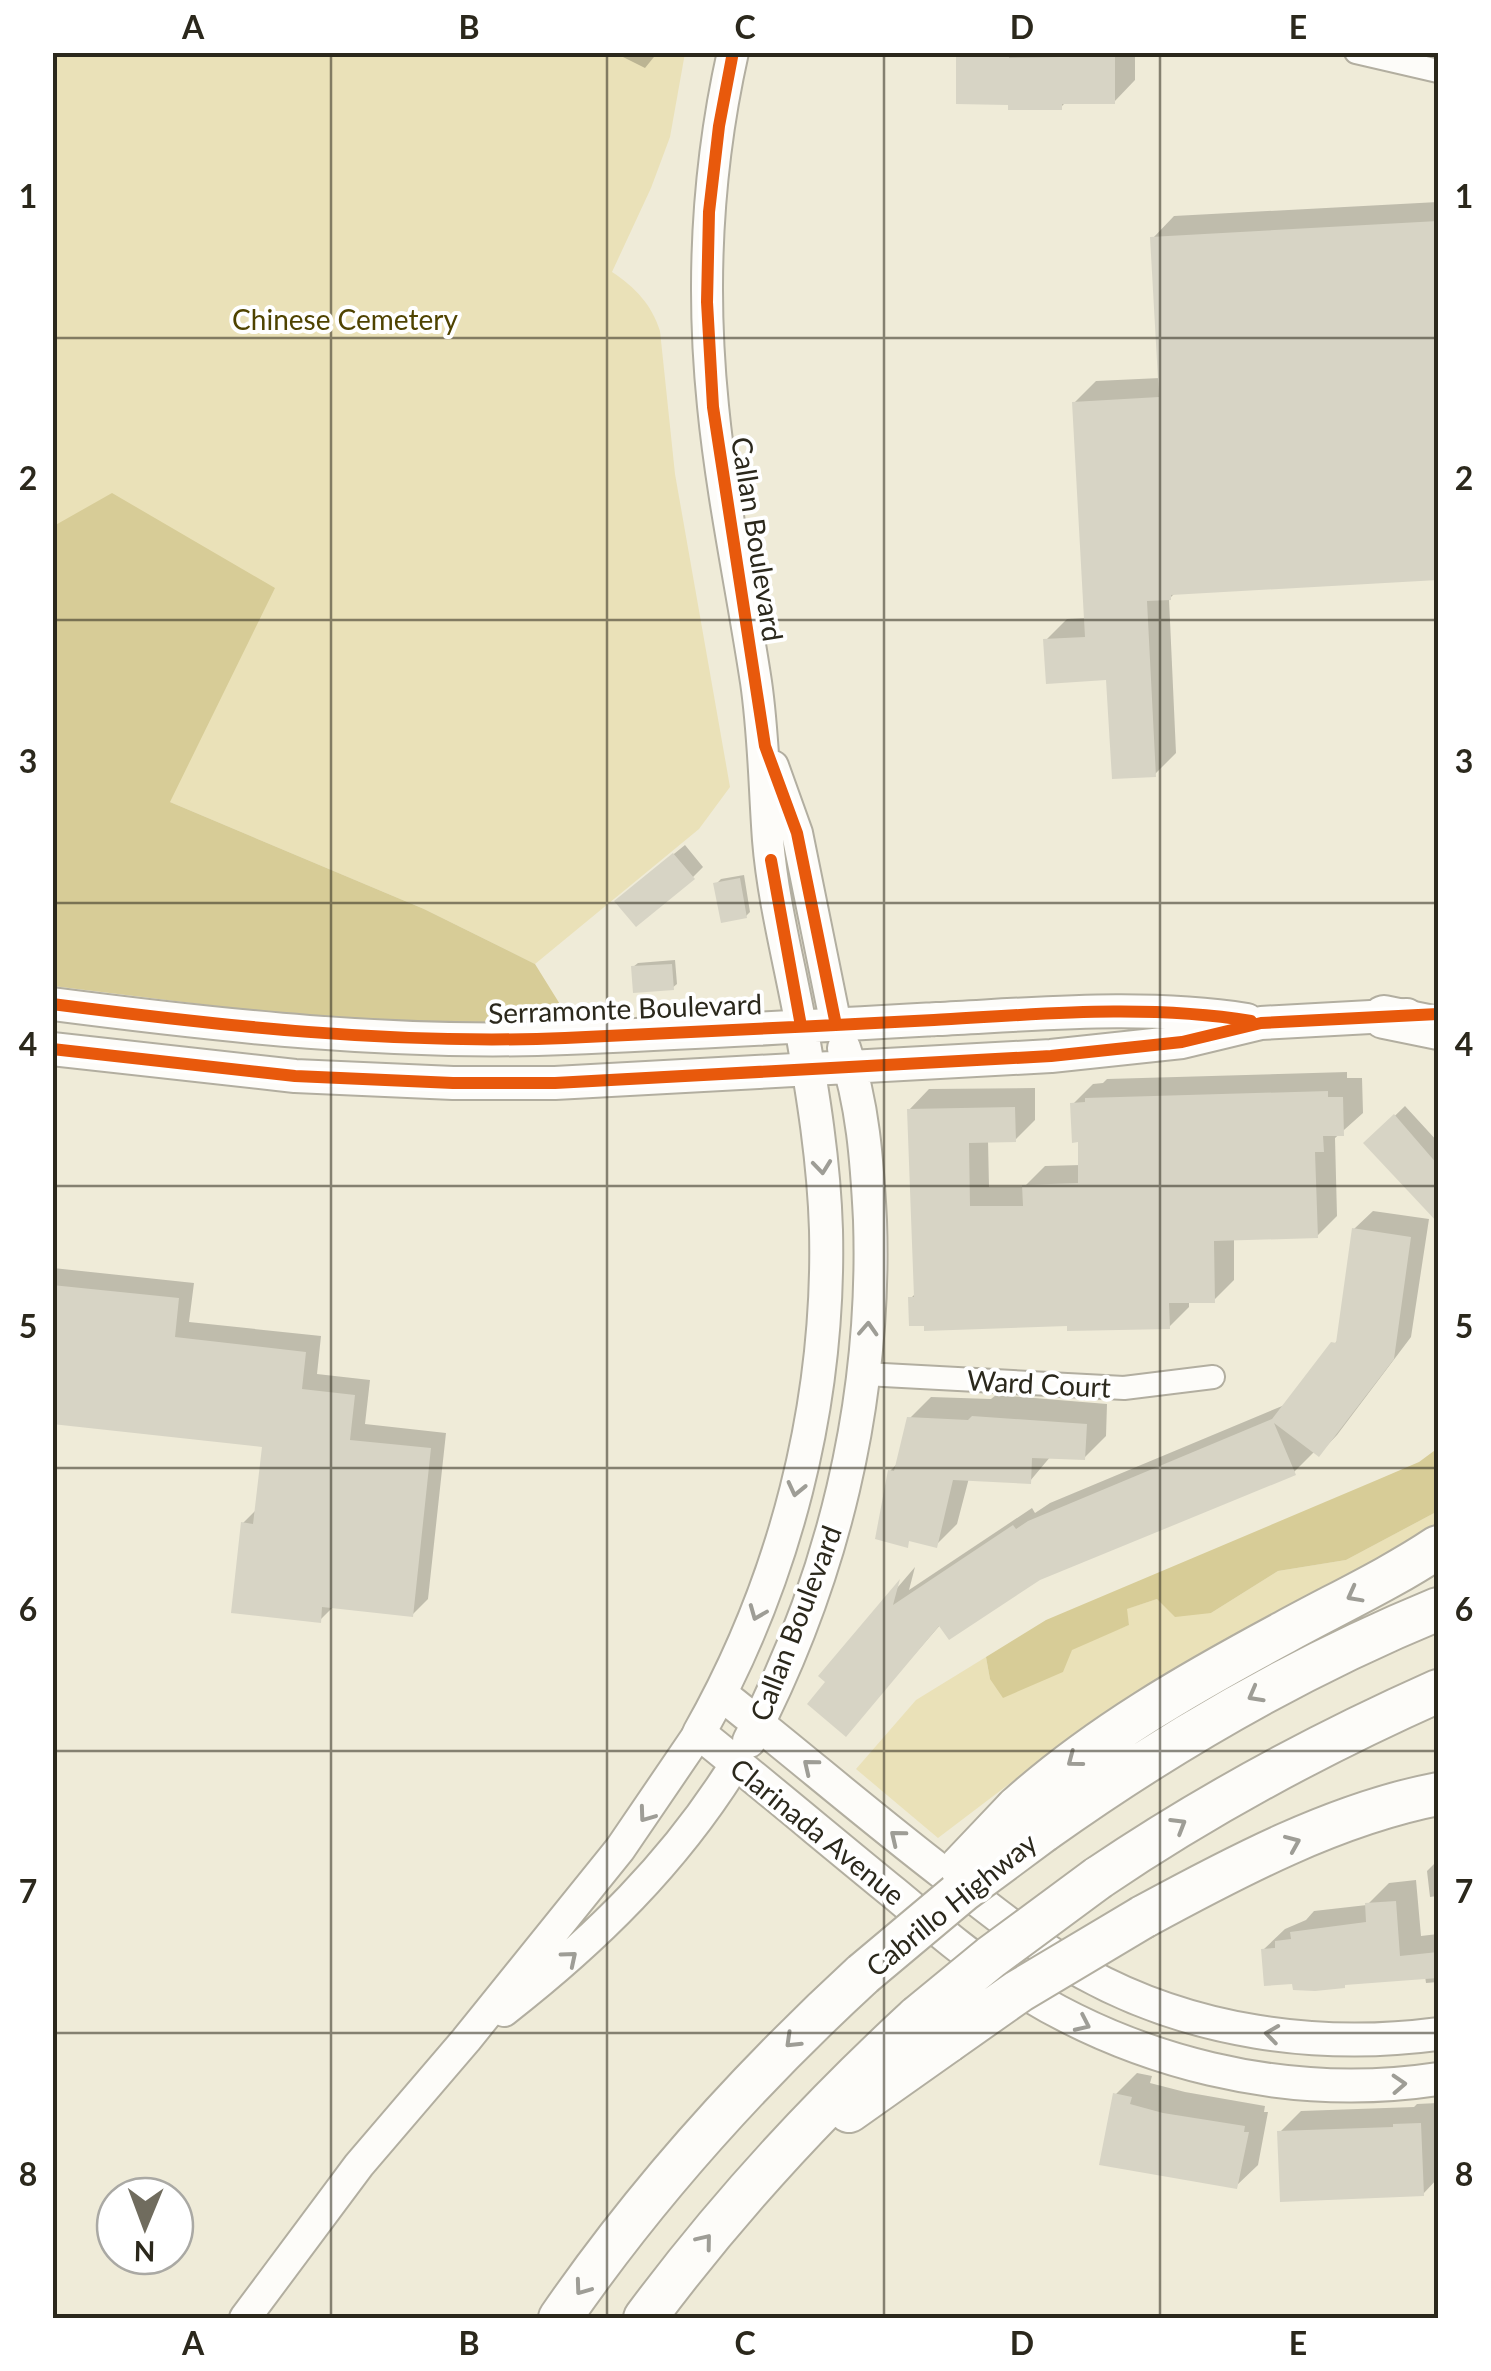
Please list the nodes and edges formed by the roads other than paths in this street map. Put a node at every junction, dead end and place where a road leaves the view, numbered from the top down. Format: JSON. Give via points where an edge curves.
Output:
{"nodes":[{"id":1,"x":733,"y":52,"type":"edge"},
{"id":2,"x":1356,"y":52,"type":"edge"},
{"id":3,"x":1438,"y":71,"type":"edge"},
{"id":4,"x":765,"y":746,"type":"junction"},
{"id":5,"x":52,"y":1004,"type":"edge"},
{"id":6,"x":1438,"y":1014,"type":"edge"},
{"id":7,"x":1384,"y":1016,"type":"junction"},
{"id":8,"x":1261,"y":1023,"type":"junction"},
{"id":9,"x":836,"y":1025,"type":"junction"},
{"id":10,"x":801,"y":1026,"type":"junction"},
{"id":11,"x":1438,"y":1028,"type":"edge"},
{"id":12,"x":52,"y":1049,"type":"edge"},
{"id":13,"x":851,"y":1068,"type":"junction"},
{"id":14,"x":809,"y":1070,"type":"junction"},
{"id":15,"x":865,"y":1374,"type":"junction"},
{"id":16,"x":1213,"y":1377,"type":"dead end"},
{"id":17,"x":1438,"y":1546,"type":"edge"},
{"id":18,"x":1438,"y":1609,"type":"edge"},
{"id":19,"x":1438,"y":1691,"type":"edge"},
{"id":20,"x":721,"y":1694,"type":"junction"},
{"id":21,"x":758,"y":1724,"type":"junction"},
{"id":22,"x":699,"y":1734,"type":"junction"},
{"id":23,"x":736,"y":1763,"type":"junction"},
{"id":24,"x":1438,"y":1794,"type":"edge"},
{"id":25,"x":1030,"y":1819,"type":"junction"},
{"id":26,"x":933,"y":2029,"type":"junction"},
{"id":27,"x":1438,"y":2034,"type":"edge"},
{"id":28,"x":466,"y":2040,"type":"junction"},
{"id":29,"x":1438,"y":2080,"type":"edge"},
{"id":30,"x":245,"y":2318,"type":"edge"},
{"id":31,"x":560,"y":2318,"type":"edge"},
{"id":32,"x":645,"y":2318,"type":"edge"}],
"edges":[{"from":1,"to":4,"type":"street","name":"Callan Boulevard","via":[[710,212],[708,354]]},
{"from":2,"to":3,"type":"street"},
{"from":4,"to":9,"type":"street","name":"Callan Boulevard","via":[[797,833]]},
{"from":4,"to":10,"type":"street","name":"Callan Boulevard","via":[[768,841]]},
{"from":5,"to":10,"type":"main road","name":"Serramonte Boulevard","via":[[405,1038]]},
{"from":6,"to":7,"type":"main road","name":"Serramonte Boulevard"},
{"from":7,"to":8,"type":"main road","name":"Serramonte Boulevard"},
{"from":7,"to":11,"type":"highway"},
{"from":8,"to":9,"type":"main road","name":"Serramonte Boulevard","via":[[1181,1012]]},
{"from":8,"to":13,"type":"main road","name":"Serramonte Boulevard","via":[[1182,1042],[1077,1054]]},
{"from":9,"to":10,"type":"main road","name":"Serramonte Boulevard"},
{"from":9,"to":13,"type":"main road","name":"Callan Boulevard"},
{"from":10,"to":14,"type":"main road","name":"Callan Boulevard"},
{"from":12,"to":14,"type":"main road","name":"Serramonte Boulevard","via":[[260,1073],[453,1083]]},
{"from":13,"to":14,"type":"main road","name":"Serramonte Boulevard"},
{"from":15,"to":13,"type":"main road","name":"Callan Boulevard","one_way":true,"via":[[868,1191]]},
{"from":14,"to":20,"type":"main road","name":"Callan Boulevard","one_way":true,"via":[[826,1230],[816,1395],[778,1554]]},
{"from":15,"to":16,"type":"street","name":"Ward Court","via":[[1124,1388]]},
{"from":15,"to":21,"type":"main road","name":"Callan Boulevard","via":[[829,1546]]},
{"from":17,"to":25,"type":"highway","one_way":true,"via":[[1131,1720],[1078,1757]]},
{"from":18,"to":25,"type":"highway","name":"Cabrillo Highway","one_way":true,"via":[[1326,1658]]},
{"from":26,"to":19,"type":"highway","one_way":true,"bridge":true,"via":[[991,1957],[1098,1878],[1256,1779]]},
{"from":20,"to":21,"type":"main road","name":"Clarinada Avenue"},
{"from":20,"to":22,"type":"main road","name":"Callan Boulevard"},
{"from":21,"to":23,"type":"main road","name":"Callan Boulevard"},
{"from":27,"to":21,"type":"main road","name":"Clarinada Avenue","one_way":true,"via":[[1358,2040],[1267,2034],[1117,1989],[983,1904]]},
{"from":22,"to":23,"type":"main road","name":"Clarinada Avenue"},
{"from":22,"to":28,"type":"street","name":"Callan Boulevard","one_way":true,"via":[[629,1838]]},
{"from":28,"to":23,"type":"street","name":"Callan Boulevard","one_way":true,"via":[[601,1931],[682,1841]]},
{"from":23,"to":29,"type":"main road","name":"Clarinada Avenue","one_way":true,"via":[[1001,1978],[1089,2026],[1176,2060],[1266,2080]]},
{"from":26,"to":24,"type":"highway","one_way":true,"bridge":true,"via":[[1295,1842]]},
{"from":25,"to":31,"type":"highway","name":"Cabrillo Highway","one_way":true,"bridge":true,"via":[[962,1890],[762,2071],[691,2149]]},
{"from":32,"to":26,"type":"highway","one_way":true,"via":[[710,2235],[848,2084]]},
{"from":28,"to":30,"type":"street","name":"Callan Boulevard","via":[[348,2179]]}]}
